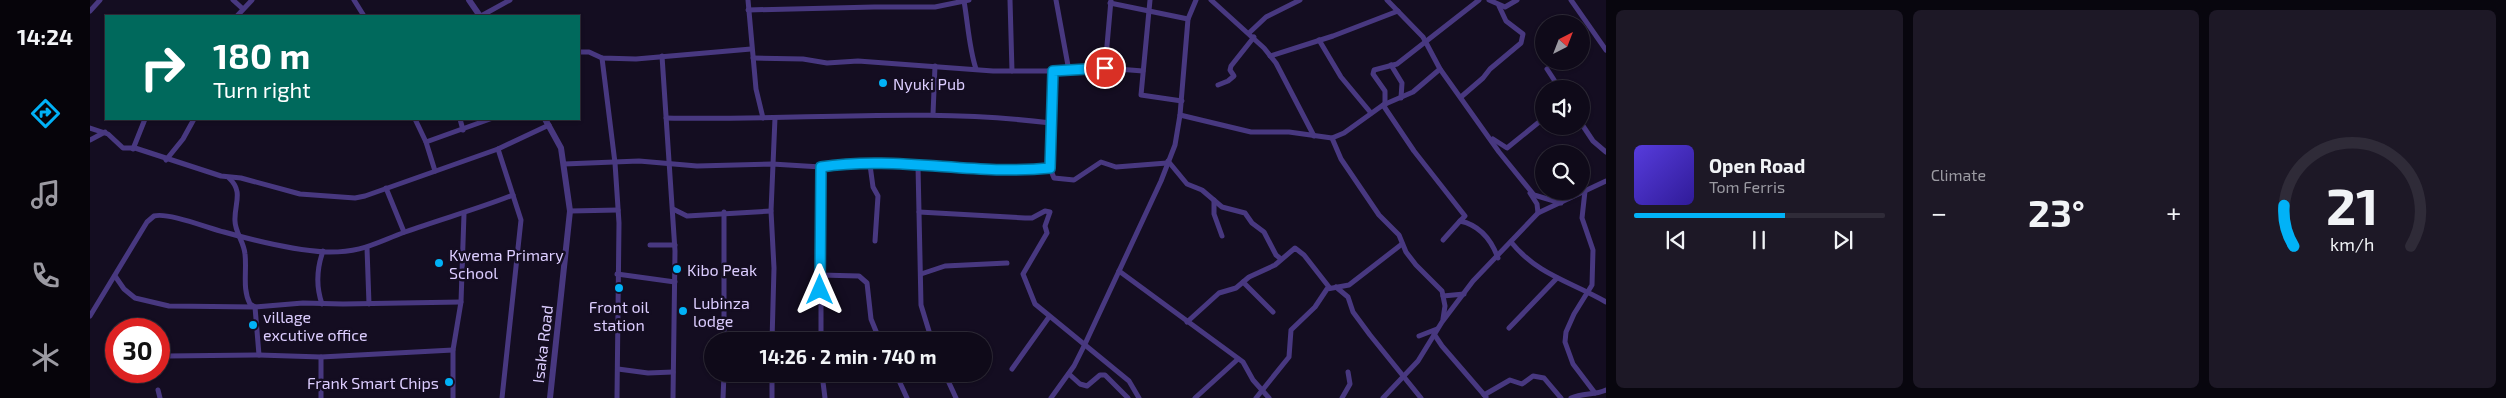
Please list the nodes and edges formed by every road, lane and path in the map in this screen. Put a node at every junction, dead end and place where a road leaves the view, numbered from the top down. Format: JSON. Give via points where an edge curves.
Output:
{"nodes":[{"id":1,"x":100,"y":0,"type":"edge"},
{"id":2,"x":233,"y":0,"type":"edge"},
{"id":3,"x":252,"y":0,"type":"edge"},
{"id":4,"x":354,"y":0,"type":"edge"},
{"id":5,"x":469,"y":0,"type":"edge"},
{"id":6,"x":510,"y":0,"type":"edge"},
{"id":7,"x":748,"y":0,"type":"edge"},
{"id":8,"x":1010,"y":0,"type":"edge"},
{"id":9,"x":1056,"y":0,"type":"edge"},
{"id":10,"x":1150,"y":0,"type":"edge"},
{"id":11,"x":1196,"y":0,"type":"edge"},
{"id":12,"x":1212,"y":0,"type":"edge"},
{"id":13,"x":1300,"y":0,"type":"edge"},
{"id":14,"x":1387,"y":0,"type":"edge"},
{"id":15,"x":1480,"y":0,"type":"edge"},
{"id":16,"x":1488,"y":0,"type":"edge"},
{"id":17,"x":1517,"y":0,"type":"edge"},
{"id":18,"x":1571,"y":0,"type":"edge"},
{"id":19,"x":965,"y":1,"type":"edge"},
{"id":20,"x":1111,"y":1,"type":"edge"},
{"id":21,"x":1499,"y":6,"type":"junction"},
{"id":22,"x":243,"y":9,"type":"junction"},
{"id":23,"x":90,"y":10,"type":"edge"},
{"id":24,"x":748,"y":10,"type":"junction"},
{"id":25,"x":1149,"y":11,"type":"junction"},
{"id":26,"x":1398,"y":11,"type":"junction"},
{"id":27,"x":237,"y":15,"type":"edge"},
{"id":28,"x":363,"y":15,"type":"edge"},
{"id":29,"x":479,"y":15,"type":"edge"},
{"id":30,"x":482,"y":15,"type":"edge"},
{"id":31,"x":1188,"y":19,"type":"junction"},
{"id":32,"x":1249,"y":33,"type":"junction"},
{"id":33,"x":1254,"y":37,"type":"junction"},
{"id":34,"x":1319,"y":40,"type":"junction"},
{"id":35,"x":1426,"y":42,"type":"junction"},
{"id":36,"x":751,"y":48,"type":"junction"},
{"id":37,"x":1606,"y":50,"type":"edge"},
{"id":38,"x":580,"y":52,"type":"edge"},
{"id":39,"x":662,"y":56,"type":"junction"},
{"id":40,"x":1270,"y":56,"type":"junction"},
{"id":41,"x":602,"y":58,"type":"junction"},
{"id":42,"x":753,"y":58,"type":"junction"},
{"id":43,"x":1391,"y":65,"type":"junction"},
{"id":44,"x":935,"y":66,"type":"junction"},
{"id":45,"x":1105,"y":68,"type":"junction"},
{"id":46,"x":976,"y":69,"type":"junction"},
{"id":47,"x":1440,"y":69,"type":"junction"},
{"id":48,"x":1012,"y":71,"type":"junction"},
{"id":49,"x":1053,"y":71,"type":"junction"},
{"id":50,"x":1068,"y":71,"type":"junction"},
{"id":51,"x":1143,"y":71,"type":"junction"},
{"id":52,"x":1218,"y":84,"type":"dead end"},
{"id":53,"x":1460,"y":97,"type":"junction"},
{"id":54,"x":1401,"y":98,"type":"junction"},
{"id":55,"x":1182,"y":101,"type":"junction"},
{"id":56,"x":1384,"y":105,"type":"junction"},
{"id":57,"x":1371,"y":113,"type":"junction"},
{"id":58,"x":934,"y":114,"type":"junction"},
{"id":59,"x":1180,"y":115,"type":"junction"},
{"id":60,"x":666,"y":118,"type":"junction"},
{"id":61,"x":763,"y":118,"type":"junction"},
{"id":62,"x":775,"y":118,"type":"junction"},
{"id":63,"x":145,"y":120,"type":"edge"},
{"id":64,"x":193,"y":120,"type":"edge"},
{"id":65,"x":415,"y":120,"type":"edge"},
{"id":66,"x":460,"y":120,"type":"edge"},
{"id":67,"x":488,"y":120,"type":"edge"},
{"id":68,"x":546,"y":120,"type":"edge"},
{"id":69,"x":1051,"y":123,"type":"junction"},
{"id":70,"x":549,"y":125,"type":"junction"},
{"id":71,"x":1535,"y":125,"type":"edge"},
{"id":72,"x":90,"y":128,"type":"edge"},
{"id":73,"x":463,"y":130,"type":"junction"},
{"id":74,"x":105,"y":132,"type":"junction"},
{"id":75,"x":1589,"y":135,"type":"edge"},
{"id":76,"x":1314,"y":136,"type":"junction"},
{"id":77,"x":1489,"y":137,"type":"junction"},
{"id":78,"x":1332,"y":138,"type":"junction"},
{"id":79,"x":90,"y":140,"type":"edge"},
{"id":80,"x":426,"y":142,"type":"junction"},
{"id":81,"x":133,"y":149,"type":"junction"},
{"id":82,"x":498,"y":149,"type":"junction"},
{"id":83,"x":1606,"y":152,"type":"edge"},
{"id":84,"x":166,"y":160,"type":"junction"},
{"id":85,"x":1168,"y":162,"type":"junction"},
{"id":86,"x":615,"y":163,"type":"junction"},
{"id":87,"x":669,"y":163,"type":"junction"},
{"id":88,"x":564,"y":164,"type":"junction"},
{"id":89,"x":772,"y":164,"type":"junction"},
{"id":90,"x":870,"y":165,"type":"junction"},
{"id":91,"x":918,"y":166,"type":"junction"},
{"id":92,"x":821,"y":167,"type":"junction"},
{"id":93,"x":1050,"y":168,"type":"junction"},
{"id":94,"x":1515,"y":170,"type":"junction"},
{"id":95,"x":435,"y":171,"type":"junction"},
{"id":96,"x":229,"y":178,"type":"junction"},
{"id":97,"x":1606,"y":181,"type":"edge"},
{"id":98,"x":386,"y":188,"type":"junction"},
{"id":99,"x":1590,"y":189,"type":"edge"},
{"id":100,"x":513,"y":195,"type":"junction"},
{"id":101,"x":1214,"y":200,"type":"junction"},
{"id":102,"x":1567,"y":200,"type":"edge"},
{"id":103,"x":1584,"y":200,"type":"edge"},
{"id":104,"x":1561,"y":203,"type":"junction"},
{"id":105,"x":673,"y":208,"type":"junction"},
{"id":106,"x":618,"y":210,"type":"junction"},
{"id":107,"x":570,"y":211,"type":"junction"},
{"id":108,"x":771,"y":211,"type":"junction"},
{"id":109,"x":724,"y":212,"type":"junction"},
{"id":110,"x":919,"y":212,"type":"junction"},
{"id":111,"x":1538,"y":213,"type":"junction"},
{"id":112,"x":464,"y":214,"type":"junction"},
{"id":113,"x":1460,"y":222,"type":"junction"},
{"id":114,"x":404,"y":232,"type":"junction"},
{"id":115,"x":240,"y":236,"type":"junction"},
{"id":116,"x":1222,"y":236,"type":"dead end"},
{"id":117,"x":1442,"y":240,"type":"dead end"},
{"id":118,"x":875,"y":241,"type":"dead end"},
{"id":119,"x":1512,"y":242,"type":"junction"},
{"id":120,"x":650,"y":244,"type":"dead end"},
{"id":121,"x":1402,"y":244,"type":"junction"},
{"id":122,"x":675,"y":245,"type":"junction"},
{"id":123,"x":367,"y":248,"type":"junction"},
{"id":124,"x":323,"y":252,"type":"junction"},
{"id":125,"x":1498,"y":258,"type":"junction"},
{"id":126,"x":1281,"y":259,"type":"junction"},
{"id":127,"x":1007,"y":263,"type":"dead end"},
{"id":128,"x":1119,"y":271,"type":"junction"},
{"id":129,"x":617,"y":274,"type":"junction"},
{"id":130,"x":921,"y":274,"type":"junction"},
{"id":131,"x":820,"y":275,"type":"junction"},
{"id":132,"x":114,"y":276,"type":"junction"},
{"id":133,"x":1557,"y":278,"type":"junction"},
{"id":134,"x":675,"y":282,"type":"junction"},
{"id":135,"x":1243,"y":282,"type":"junction"},
{"id":136,"x":1332,"y":287,"type":"junction"},
{"id":137,"x":1588,"y":292,"type":"junction"},
{"id":138,"x":1464,"y":294,"type":"junction"},
{"id":139,"x":1444,"y":296,"type":"junction"},
{"id":140,"x":461,"y":302,"type":"junction"},
{"id":141,"x":1606,"y":302,"type":"edge"},
{"id":142,"x":322,"y":304,"type":"junction"},
{"id":143,"x":368,"y":304,"type":"junction"},
{"id":144,"x":255,"y":307,"type":"junction"},
{"id":145,"x":1273,"y":312,"type":"dead end"},
{"id":146,"x":90,"y":316,"type":"edge"},
{"id":147,"x":1049,"y":316,"type":"junction"},
{"id":148,"x":1443,"y":321,"type":"junction"},
{"id":149,"x":1187,"y":322,"type":"junction"},
{"id":150,"x":1509,"y":328,"type":"dead end"},
{"id":151,"x":724,"y":332,"type":"edge"},
{"id":152,"x":772,"y":332,"type":"edge"},
{"id":153,"x":821,"y":332,"type":"edge"},
{"id":154,"x":876,"y":332,"type":"edge"},
{"id":155,"x":929,"y":332,"type":"edge"},
{"id":156,"x":1436,"y":332,"type":"junction"},
{"id":157,"x":1418,"y":336,"type":"dead end"},
{"id":158,"x":1085,"y":344,"type":"junction"},
{"id":159,"x":453,"y":350,"type":"junction"},
{"id":160,"x":259,"y":355,"type":"junction"},
{"id":161,"x":170,"y":356,"type":"edge"},
{"id":162,"x":321,"y":358,"type":"junction"},
{"id":163,"x":1238,"y":359,"type":"junction"},
{"id":164,"x":618,"y":369,"type":"junction"},
{"id":165,"x":1012,"y":369,"type":"dead end"},
{"id":166,"x":673,"y":372,"type":"junction"},
{"id":167,"x":1348,"y":372,"type":"dead end"},
{"id":168,"x":1068,"y":374,"type":"junction"},
{"id":169,"x":1403,"y":375,"type":"junction"},
{"id":170,"x":1129,"y":381,"type":"junction"},
{"id":171,"x":724,"y":382,"type":"edge"},
{"id":172,"x":772,"y":382,"type":"edge"},
{"id":173,"x":823,"y":382,"type":"edge"},
{"id":174,"x":900,"y":382,"type":"edge"},
{"id":175,"x":949,"y":382,"type":"edge"},
{"id":176,"x":158,"y":390,"type":"dead end"},
{"id":177,"x":1120,"y":390,"type":"junction"},
{"id":178,"x":1262,"y":390,"type":"junction"},
{"id":179,"x":1606,"y":390,"type":"edge"},
{"id":180,"x":904,"y":392,"type":"junction"},
{"id":181,"x":1594,"y":395,"type":"edge"},
{"id":182,"x":1485,"y":397,"type":"edge"},
{"id":183,"x":160,"y":398,"type":"edge"},
{"id":184,"x":321,"y":398,"type":"edge"},
{"id":185,"x":453,"y":398,"type":"edge"},
{"id":186,"x":502,"y":398,"type":"edge"},
{"id":187,"x":550,"y":398,"type":"edge"},
{"id":188,"x":616,"y":398,"type":"edge"},
{"id":189,"x":673,"y":398,"type":"edge"},
{"id":190,"x":723,"y":398,"type":"edge"},
{"id":191,"x":772,"y":398,"type":"edge"},
{"id":192,"x":825,"y":398,"type":"edge"},
{"id":193,"x":900,"y":398,"type":"edge"},
{"id":194,"x":908,"y":398,"type":"edge"},
{"id":195,"x":956,"y":398,"type":"edge"},
{"id":196,"x":1051,"y":398,"type":"edge"},
{"id":197,"x":1128,"y":398,"type":"edge"},
{"id":198,"x":1139,"y":398,"type":"edge"},
{"id":199,"x":1195,"y":398,"type":"edge"},
{"id":200,"x":1256,"y":398,"type":"edge"},
{"id":201,"x":1269,"y":398,"type":"edge"},
{"id":202,"x":1342,"y":398,"type":"edge"},
{"id":203,"x":1383,"y":398,"type":"edge"},
{"id":204,"x":1421,"y":398,"type":"edge"},
{"id":205,"x":1561,"y":398,"type":"edge"},
{"id":206,"x":1571,"y":398,"type":"edge"}],
"edges":[{"from":1,"to":23,"type":"street"},
{"from":2,"to":22,"type":"street"},
{"from":3,"to":22,"type":"street"},
{"from":4,"to":28,"type":"street"},
{"from":5,"to":29,"type":"street"},
{"from":6,"to":30,"type":"street"},
{"from":7,"to":24,"type":"street"},
{"from":8,"to":48,"type":"street"},
{"from":9,"to":50,"type":"street"},
{"from":10,"to":25,"type":"street"},
{"from":11,"to":31,"type":"street"},
{"from":12,"to":32,"type":"street"},
{"from":13,"to":32,"type":"street","via":[[1266,18]]},
{"from":14,"to":26,"type":"street"},
{"from":15,"to":35,"type":"street"},
{"from":16,"to":21,"type":"street"},
{"from":17,"to":21,"type":"street","via":[[1508,7]]},
{"from":18,"to":37,"type":"street"},
{"from":19,"to":24,"type":"street","via":[[935,8],[874,6]]},
{"from":19,"to":46,"type":"street"},
{"from":20,"to":25,"type":"street"},
{"from":20,"to":45,"type":"street"},
{"from":21,"to":53,"type":"street","via":[[1506,22],[1523,34],[1521,43]]},
{"from":22,"to":27,"type":"street"},
{"from":24,"to":36,"type":"street"},
{"from":25,"to":31,"type":"street"},
{"from":25,"to":51,"type":"street"},
{"from":26,"to":34,"type":"street"},
{"from":26,"to":35,"type":"street"},
{"from":31,"to":55,"type":"street"},
{"from":32,"to":33,"type":"street"},
{"from":33,"to":40,"type":"street"},
{"from":33,"to":52,"type":"street","via":[[1231,66],[1234,76]]},
{"from":34,"to":40,"type":"street"},
{"from":34,"to":57,"type":"street","via":[[1341,77]]},
{"from":35,"to":43,"type":"street"},
{"from":35,"to":47,"type":"street"},
{"from":36,"to":39,"type":"street"},
{"from":36,"to":42,"type":"street"},
{"from":38,"to":41,"type":"street"},
{"from":39,"to":41,"type":"street"},
{"from":39,"to":60,"type":"street"},
{"from":40,"to":76,"type":"street"},
{"from":41,"to":86,"type":"street"},
{"from":42,"to":44,"type":"street"},
{"from":42,"to":61,"type":"street"},
{"from":43,"to":54,"type":"street","via":[[1402,83]]},
{"from":43,"to":56,"type":"street","via":[[1373,72],[1384,88]]},
{"from":44,"to":46,"type":"street"},
{"from":44,"to":58,"type":"street"},
{"from":45,"to":50,"type":"street"},
{"from":45,"to":51,"type":"street"},
{"from":46,"to":48,"type":"street"},
{"from":47,"to":53,"type":"street"},
{"from":47,"to":54,"type":"street"},
{"from":48,"to":49,"type":"street"},
{"from":49,"to":50,"type":"street"},
{"from":49,"to":69,"type":"street"},
{"from":51,"to":55,"type":"street","via":[[1142,96]]},
{"from":53,"to":77,"type":"street"},
{"from":54,"to":56,"type":"street"},
{"from":55,"to":59,"type":"street"},
{"from":56,"to":57,"type":"street"},
{"from":56,"to":113,"type":"street","via":[[1414,151],[1465,216]]},
{"from":57,"to":78,"type":"street"},
{"from":58,"to":62,"type":"street"},
{"from":58,"to":69,"type":"street"},
{"from":59,"to":76,"type":"street","via":[[1251,132]]},
{"from":59,"to":85,"type":"street","via":[[1175,145]]},
{"from":60,"to":61,"type":"street"},
{"from":60,"to":87,"type":"street"},
{"from":61,"to":62,"type":"street"},
{"from":62,"to":89,"type":"street"},
{"from":63,"to":81,"type":"street"},
{"from":64,"to":84,"type":"street"},
{"from":65,"to":80,"type":"street"},
{"from":66,"to":73,"type":"street"},
{"from":67,"to":73,"type":"street"},
{"from":68,"to":70,"type":"street","name":"Isaka Road"},
{"from":69,"to":93,"type":"street"},
{"from":70,"to":82,"type":"street"},
{"from":70,"to":88,"type":"street","name":"Isaka Road"},
{"from":71,"to":77,"type":"street","via":[[1507,148]]},
{"from":72,"to":74,"type":"street"},
{"from":73,"to":80,"type":"street"},
{"from":74,"to":79,"type":"street"},
{"from":74,"to":81,"type":"street","via":[[119,146]]},
{"from":75,"to":83,"type":"street"},
{"from":76,"to":78,"type":"street"},
{"from":77,"to":94,"type":"street"},
{"from":78,"to":121,"type":"street","via":[[1347,171],[1399,235]]},
{"from":80,"to":95,"type":"street"},
{"from":81,"to":84,"type":"street"},
{"from":82,"to":95,"type":"street"},
{"from":82,"to":100,"type":"street"},
{"from":84,"to":96,"type":"street"},
{"from":85,"to":93,"type":"street","via":[[1116,167],[1100,162],[1069,181],[1054,178]]},
{"from":85,"to":101,"type":"street","via":[[1187,184]]},
{"from":85,"to":128,"type":"street"},
{"from":86,"to":87,"type":"street"},
{"from":86,"to":88,"type":"street"},
{"from":86,"to":106,"type":"street"},
{"from":87,"to":89,"type":"street","via":[[697,166]]},
{"from":87,"to":105,"type":"street"},
{"from":88,"to":107,"type":"street","name":"Isaka Road"},
{"from":89,"to":92,"type":"street"},
{"from":89,"to":108,"type":"street"},
{"from":90,"to":91,"type":"street"},
{"from":90,"to":92,"type":"street"},
{"from":90,"to":118,"type":"street","via":[[878,198]]},
{"from":91,"to":93,"type":"street","via":[[1009,170]]},
{"from":91,"to":110,"type":"street"},
{"from":92,"to":131,"type":"street"},
{"from":94,"to":104,"type":"street","via":[[1534,194]]},
{"from":94,"to":111,"type":"street","via":[[1537,204]]},
{"from":95,"to":98,"type":"street"},
{"from":96,"to":98,"type":"street","via":[[244,178],[300,194],[338,197],[365,196]]},
{"from":96,"to":115,"type":"street","via":[[238,191],[234,221]]},
{"from":97,"to":99,"type":"street"},
{"from":98,"to":114,"type":"street"},
{"from":100,"to":112,"type":"street"},
{"from":100,"to":186,"type":"street","via":[[520,220]]},
{"from":101,"to":116,"type":"street","via":[[1214,214]]},
{"from":101,"to":126,"type":"street","via":[[1222,207],[1246,213],[1252,223],[1264,232]]},
{"from":102,"to":104,"type":"street"},
{"from":103,"to":137,"type":"street","via":[[1582,218],[1593,250],[1594,265]]},
{"from":104,"to":111,"type":"street"},
{"from":105,"to":109,"type":"street","via":[[687,216]]},
{"from":105,"to":122,"type":"street"},
{"from":106,"to":107,"type":"street"},
{"from":106,"to":129,"type":"street"},
{"from":107,"to":187,"type":"street","name":"Isaka Road"},
{"from":108,"to":109,"type":"street"},
{"from":108,"to":152,"type":"street"},
{"from":109,"to":151,"type":"street"},
{"from":110,"to":130,"type":"street"},
{"from":110,"to":147,"type":"street","via":[[1025,218],[1050,212],[1045,226],[1047,233],[1022,276],[1033,301]]},
{"from":111,"to":119,"type":"street"},
{"from":112,"to":114,"type":"street"},
{"from":112,"to":140,"type":"street"},
{"from":113,"to":117,"type":"street"},
{"from":113,"to":125,"type":"street","via":[[1474,224]]},
{"from":114,"to":123,"type":"street"},
{"from":115,"to":124,"type":"street"},
{"from":115,"to":132,"type":"street","via":[[192,222],[154,216]]},
{"from":115,"to":144,"type":"street","via":[[245,255],[246,294]]},
{"from":119,"to":125,"type":"street"},
{"from":119,"to":133,"type":"street","via":[[1529,260]]},
{"from":120,"to":122,"type":"street"},
{"from":121,"to":136,"type":"street","via":[[1349,286]]},
{"from":121,"to":139,"type":"street"},
{"from":122,"to":134,"type":"street"},
{"from":123,"to":124,"type":"street"},
{"from":123,"to":143,"type":"street"},
{"from":124,"to":142,"type":"street","via":[[318,272]]},
{"from":125,"to":138,"type":"street"},
{"from":126,"to":135,"type":"street"},
{"from":126,"to":136,"type":"street","via":[[1298,249]]},
{"from":127,"to":130,"type":"street","via":[[951,265]]},
{"from":128,"to":149,"type":"street"},
{"from":128,"to":158,"type":"street"},
{"from":129,"to":134,"type":"street"},
{"from":129,"to":164,"type":"street"},
{"from":130,"to":155,"type":"street","via":[[922,311]]},
{"from":131,"to":153,"type":"street"},
{"from":131,"to":154,"type":"street","via":[[864,278]]},
{"from":132,"to":144,"type":"street","via":[[135,298],[149,302],[180,307]]},
{"from":132,"to":146,"type":"street"},
{"from":133,"to":137,"type":"street"},
{"from":133,"to":150,"type":"street"},
{"from":134,"to":166,"type":"street"},
{"from":135,"to":145,"type":"street"},
{"from":135,"to":149,"type":"street","via":[[1236,288],[1219,293]]},
{"from":136,"to":169,"type":"street","via":[[1348,297],[1353,312]]},
{"from":136,"to":178,"type":"street","via":[[1294,326],[1289,357]]},
{"from":137,"to":141,"type":"street"},
{"from":137,"to":181,"type":"street","via":[[1566,332],[1565,342],[1573,364],[1590,384]]},
{"from":138,"to":139,"type":"street"},
{"from":138,"to":148,"type":"street"},
{"from":139,"to":148,"type":"street"},
{"from":140,"to":143,"type":"street"},
{"from":140,"to":159,"type":"street"},
{"from":142,"to":143,"type":"street"},
{"from":142,"to":144,"type":"street"},
{"from":144,"to":160,"type":"street"},
{"from":147,"to":158,"type":"street"},
{"from":147,"to":165,"type":"street"},
{"from":148,"to":156,"type":"street"},
{"from":149,"to":163,"type":"street"},
{"from":156,"to":157,"type":"street"},
{"from":156,"to":169,"type":"street","via":[[1422,355]]},
{"from":156,"to":182,"type":"street","via":[[1442,346]]},
{"from":158,"to":168,"type":"street"},
{"from":158,"to":170,"type":"street"},
{"from":159,"to":162,"type":"street"},
{"from":159,"to":185,"type":"street"},
{"from":160,"to":161,"type":"street"},
{"from":160,"to":162,"type":"street"},
{"from":162,"to":184,"type":"street"},
{"from":163,"to":178,"type":"street"},
{"from":163,"to":199,"type":"street"},
{"from":164,"to":166,"type":"street"},
{"from":164,"to":188,"type":"street"},
{"from":166,"to":189,"type":"street"},
{"from":167,"to":202,"type":"street","via":[[1349,385]]},
{"from":168,"to":177,"type":"street","via":[[1085,386],[1103,374]]},
{"from":168,"to":196,"type":"street"},
{"from":169,"to":203,"type":"street"},
{"from":169,"to":204,"type":"street"},
{"from":170,"to":177,"type":"street"},
{"from":170,"to":198,"type":"street"},
{"from":171,"to":190,"type":"street"},
{"from":172,"to":191,"type":"street"},
{"from":173,"to":192,"type":"street"},
{"from":174,"to":180,"type":"street"},
{"from":175,"to":195,"type":"street"},
{"from":176,"to":183,"type":"street"},
{"from":177,"to":197,"type":"street"},
{"from":178,"to":200,"type":"street"},
{"from":178,"to":201,"type":"street"},
{"from":179,"to":181,"type":"street"},
{"from":180,"to":193,"type":"street"},
{"from":180,"to":194,"type":"street"},
{"from":181,"to":206,"type":"street","via":[[1588,392]]},
{"from":182,"to":205,"type":"street","via":[[1510,380],[1522,384],[1533,376],[1544,378]]}]}
